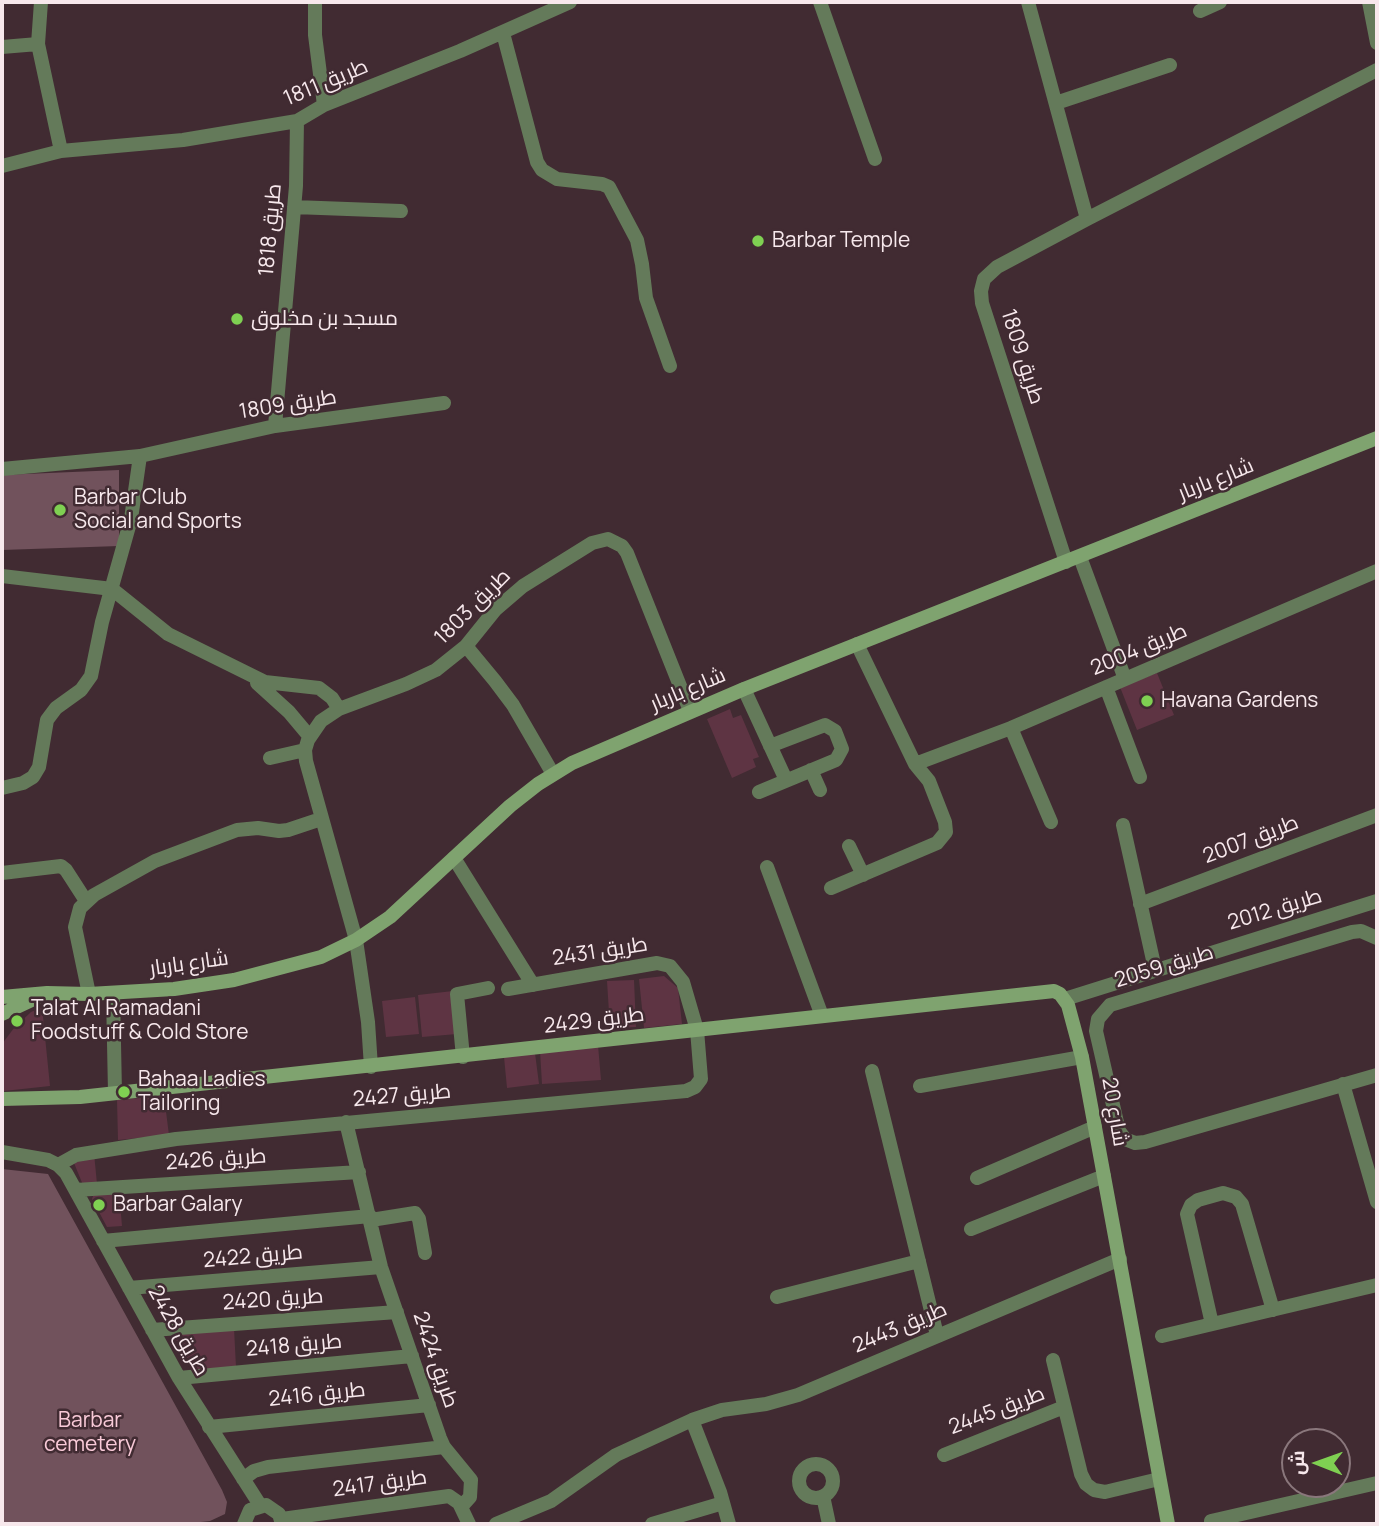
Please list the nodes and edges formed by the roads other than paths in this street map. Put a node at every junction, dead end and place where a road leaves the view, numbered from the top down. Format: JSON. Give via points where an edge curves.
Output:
{"nodes":[{"id":1,"x":41,"y":2,"type":"edge"},
{"id":2,"x":315,"y":2,"type":"edge"},
{"id":3,"x":570,"y":2,"type":"edge"},
{"id":4,"x":820,"y":2,"type":"edge"},
{"id":5,"x":1028,"y":2,"type":"edge"},
{"id":6,"x":1220,"y":2,"type":"edge"},
{"id":7,"x":1369,"y":2,"type":"edge"},
{"id":8,"x":1200,"y":11,"type":"dead end"},
{"id":9,"x":503,"y":33,"type":"junction"},
{"id":10,"x":1377,"y":43,"type":"edge"},
{"id":11,"x":38,"y":44,"type":"junction"},
{"id":12,"x":2,"y":47,"type":"edge"},
{"id":13,"x":1170,"y":65,"type":"dead end"},
{"id":14,"x":1377,"y":70,"type":"edge"},
{"id":15,"x":1056,"y":103,"type":"junction"},
{"id":16,"x":324,"y":105,"type":"junction"},
{"id":17,"x":297,"y":121,"type":"junction"},
{"id":18,"x":61,"y":151,"type":"junction"},
{"id":19,"x":875,"y":159,"type":"dead end"},
{"id":20,"x":2,"y":166,"type":"edge"},
{"id":21,"x":295,"y":207,"type":"junction"},
{"id":22,"x":401,"y":211,"type":"dead end"},
{"id":23,"x":1087,"y":219,"type":"junction"},
{"id":24,"x":670,"y":366,"type":"dead end"},
{"id":25,"x":444,"y":403,"type":"dead end"},
{"id":26,"x":275,"y":426,"type":"junction"},
{"id":27,"x":1377,"y":438,"type":"edge"},
{"id":28,"x":140,"y":456,"type":"junction"},
{"id":29,"x":2,"y":469,"type":"edge"},
{"id":30,"x":1073,"y":559,"type":"junction"},
{"id":31,"x":1377,"y":571,"type":"edge"},
{"id":32,"x":2,"y":576,"type":"edge"},
{"id":33,"x":112,"y":589,"type":"junction"},
{"id":34,"x":857,"y":644,"type":"junction"},
{"id":35,"x":466,"y":646,"type":"junction"},
{"id":36,"x":247,"y":674,"type":"junction"},
{"id":37,"x":1125,"y":678,"type":"junction"},
{"id":38,"x":1106,"y":687,"type":"junction"},
{"id":39,"x":744,"y":689,"type":"junction"},
{"id":40,"x":339,"y":709,"type":"junction"},
{"id":41,"x":690,"y":711,"type":"junction"},
{"id":42,"x":1011,"y":728,"type":"junction"},
{"id":43,"x":308,"y":744,"type":"junction"},
{"id":44,"x":770,"y":746,"type":"junction"},
{"id":45,"x":270,"y":758,"type":"dead end"},
{"id":46,"x":915,"y":764,"type":"junction"},
{"id":47,"x":811,"y":770,"type":"junction"},
{"id":48,"x":553,"y":774,"type":"junction"},
{"id":49,"x":1140,"y":777,"type":"dead end"},
{"id":50,"x":786,"y":780,"type":"junction"},
{"id":51,"x":2,"y":788,"type":"edge"},
{"id":52,"x":820,"y":790,"type":"dead end"},
{"id":53,"x":759,"y":792,"type":"dead end"},
{"id":54,"x":1377,"y":815,"type":"edge"},
{"id":55,"x":321,"y":819,"type":"junction"},
{"id":56,"x":1051,"y":822,"type":"dead end"},
{"id":57,"x":1123,"y":825,"type":"dead end"},
{"id":58,"x":849,"y":846,"type":"dead end"},
{"id":59,"x":454,"y":858,"type":"junction"},
{"id":60,"x":767,"y":867,"type":"dead end"},
{"id":61,"x":2,"y":873,"type":"edge"},
{"id":62,"x":863,"y":875,"type":"junction"},
{"id":63,"x":831,"y":888,"type":"dead end"},
{"id":64,"x":90,"y":898,"type":"junction"},
{"id":65,"x":1377,"y":901,"type":"edge"},
{"id":66,"x":1140,"y":904,"type":"junction"},
{"id":67,"x":1377,"y":938,"type":"edge"},
{"id":68,"x":356,"y":940,"type":"junction"},
{"id":69,"x":1155,"y":969,"type":"junction"},
{"id":70,"x":533,"y":985,"type":"junction"},
{"id":71,"x":488,"y":988,"type":"dead end"},
{"id":72,"x":508,"y":989,"type":"dead end"},
{"id":73,"x":47,"y":993,"type":"junction"},
{"id":74,"x":113,"y":993,"type":"junction"},
{"id":75,"x":89,"y":994,"type":"junction"},
{"id":76,"x":2,"y":997,"type":"edge"},
{"id":77,"x":1065,"y":999,"type":"junction"},
{"id":78,"x":2,"y":1014,"type":"edge"},
{"id":79,"x":821,"y":1016,"type":"junction"},
{"id":80,"x":697,"y":1030,"type":"junction"},
{"id":81,"x":463,"y":1057,"type":"junction"},
{"id":82,"x":1082,"y":1057,"type":"junction"},
{"id":83,"x":371,"y":1067,"type":"junction"},
{"id":84,"x":872,"y":1071,"type":"dead end"},
{"id":85,"x":1377,"y":1075,"type":"edge"},
{"id":86,"x":1343,"y":1084,"type":"junction"},
{"id":87,"x":920,"y":1086,"type":"dead end"},
{"id":88,"x":115,"y":1093,"type":"junction"},
{"id":89,"x":2,"y":1099,"type":"edge"},
{"id":90,"x":346,"y":1122,"type":"junction"},
{"id":91,"x":1095,"y":1127,"type":"junction"},
{"id":92,"x":2,"y":1152,"type":"edge"},
{"id":93,"x":62,"y":1169,"type":"junction"},
{"id":94,"x":359,"y":1172,"type":"junction"},
{"id":95,"x":1104,"y":1176,"type":"junction"},
{"id":96,"x":977,"y":1178,"type":"dead end"},
{"id":97,"x":76,"y":1190,"type":"junction"},
{"id":98,"x":1377,"y":1202,"type":"edge"},
{"id":99,"x":370,"y":1218,"type":"junction"},
{"id":100,"x":971,"y":1229,"type":"dead end"},
{"id":101,"x":103,"y":1241,"type":"junction"},
{"id":102,"x":425,"y":1253,"type":"dead end"},
{"id":103,"x":1120,"y":1259,"type":"junction"},
{"id":104,"x":919,"y":1261,"type":"junction"},
{"id":105,"x":381,"y":1267,"type":"junction"},
{"id":106,"x":1377,"y":1285,"type":"edge"},
{"id":107,"x":129,"y":1288,"type":"junction"},
{"id":108,"x":777,"y":1297,"type":"dead end"},
{"id":109,"x":1273,"y":1310,"type":"junction"},
{"id":110,"x":397,"y":1312,"type":"junction"},
{"id":111,"x":1212,"y":1324,"type":"junction"},
{"id":112,"x":152,"y":1330,"type":"junction"},
{"id":113,"x":937,"y":1335,"type":"junction"},
{"id":114,"x":1162,"y":1336,"type":"dead end"},
{"id":115,"x":412,"y":1356,"type":"junction"},
{"id":116,"x":1053,"y":1360,"type":"dead end"},
{"id":117,"x":179,"y":1378,"type":"junction"},
{"id":118,"x":429,"y":1405,"type":"junction"},
{"id":119,"x":1064,"y":1407,"type":"junction"},
{"id":120,"x":692,"y":1420,"type":"junction"},
{"id":121,"x":209,"y":1427,"type":"junction"},
{"id":122,"x":444,"y":1447,"type":"junction"},
{"id":123,"x":944,"y":1455,"type":"dead end"},
{"id":124,"x":243,"y":1479,"type":"junction"},
{"id":125,"x":1159,"y":1479,"type":"junction"},
{"id":126,"x":1377,"y":1483,"type":"edge"},
{"id":127,"x":823,"y":1496,"type":"dead end"},
{"id":128,"x":723,"y":1503,"type":"junction"},
{"id":129,"x":260,"y":1505,"type":"junction"},
{"id":130,"x":461,"y":1507,"type":"junction"},
{"id":131,"x":282,"y":1521,"type":"edge"},
{"id":132,"x":1211,"y":1521,"type":"dead end"},
{"id":133,"x":244,"y":1524,"type":"edge"},
{"id":134,"x":469,"y":1524,"type":"edge"},
{"id":135,"x":496,"y":1524,"type":"edge"},
{"id":136,"x":652,"y":1524,"type":"edge"},
{"id":137,"x":729,"y":1524,"type":"edge"},
{"id":138,"x":829,"y":1524,"type":"edge"},
{"id":139,"x":1168,"y":1524,"type":"edge"}],
"edges":[{"from":1,"to":11,"type":"street"},
{"from":2,"to":16,"type":"street"},
{"from":3,"to":9,"type":"street","name":"طريق 1811"},
{"from":4,"to":19,"type":"street"},
{"from":5,"to":15,"type":"street"},
{"from":6,"to":8,"type":"street"},
{"from":7,"to":10,"type":"street"},
{"from":9,"to":16,"type":"street","name":"طريق 1811"},
{"from":9,"to":24,"type":"street","via":[[537,162],[557,179],[609,187],[637,240],[646,298]]},
{"from":11,"to":12,"type":"street"},
{"from":11,"to":18,"type":"street"},
{"from":13,"to":15,"type":"street"},
{"from":14,"to":23,"type":"street","name":"طريق 1809"},
{"from":15,"to":23,"type":"street"},
{"from":16,"to":17,"type":"street","name":"طريق 1811"},
{"from":17,"to":18,"type":"street","name":"طريق 1811"},
{"from":17,"to":21,"type":"street","name":"طريق 1818"},
{"from":18,"to":20,"type":"street","name":"طريق 1811"},
{"from":21,"to":22,"type":"street"},
{"from":21,"to":26,"type":"street","name":"طريق 1818"},
{"from":23,"to":30,"type":"street","name":"طريق 1809","via":[[992,270],[981,291]]},
{"from":25,"to":26,"type":"street","name":"طريق 1809"},
{"from":26,"to":28,"type":"street","name":"طريق 1809"},
{"from":27,"to":30,"type":"street","name":"شارع باربار"},
{"from":28,"to":29,"type":"street","name":"طريق 1809"},
{"from":28,"to":33,"type":"street","via":[[131,519]]},
{"from":30,"to":34,"type":"street","name":"شارع باربار"},
{"from":30,"to":37,"type":"street","name":"طريق 1809"},
{"from":31,"to":37,"type":"street","name":"طريق 2004"},
{"from":32,"to":33,"type":"street"},
{"from":33,"to":36,"type":"street","via":[[160,629]]},
{"from":33,"to":51,"type":"street","via":[[91,676],[51,713],[37,772],[29,780]]},
{"from":34,"to":39,"type":"street","name":"شارع باربار"},
{"from":34,"to":46,"type":"street"},
{"from":35,"to":40,"type":"street","name":"طريق 1803","via":[[422,677]]},
{"from":35,"to":41,"type":"street","name":"طريق 1803","via":[[495,610],[533,578],[593,542],[616,541],[627,552]]},
{"from":35,"to":48,"type":"street","via":[[513,705]]},
{"from":36,"to":40,"type":"street","via":[[273,684],[319,688]]},
{"from":36,"to":43,"type":"street","via":[[268,691]]},
{"from":37,"to":38,"type":"street","name":"طريق 2004"},
{"from":38,"to":42,"type":"street","name":"طريق 2004"},
{"from":38,"to":49,"type":"street"},
{"from":39,"to":41,"type":"street","name":"شارع باربار"},
{"from":39,"to":44,"type":"street"},
{"from":40,"to":43,"type":"street","name":"طريق 1803","via":[[320,721]]},
{"from":41,"to":48,"type":"street","name":"شارع باربار"},
{"from":42,"to":46,"type":"street","name":"طريق 2004"},
{"from":42,"to":56,"type":"street"},
{"from":43,"to":45,"type":"street"},
{"from":43,"to":55,"type":"street"},
{"from":44,"to":47,"type":"street","via":[[821,726],[832,728],[842,746],[841,755]]},
{"from":44,"to":50,"type":"street"},
{"from":46,"to":62,"type":"street","via":[[932,788],[945,822],[944,836]]},
{"from":47,"to":50,"type":"street"},
{"from":47,"to":52,"type":"street"},
{"from":48,"to":59,"type":"street","name":"شارع باربار"},
{"from":50,"to":53,"type":"street"},
{"from":54,"to":66,"type":"street","name":"طريق 2007"},
{"from":55,"to":64,"type":"street","via":[[288,830],[237,830],[155,861]]},
{"from":55,"to":68,"type":"street"},
{"from":57,"to":66,"type":"street"},
{"from":58,"to":62,"type":"street"},
{"from":59,"to":68,"type":"street","name":"شارع باربار","via":[[390,917]]},
{"from":59,"to":70,"type":"street"},
{"from":60,"to":79,"type":"street"},
{"from":61,"to":64,"type":"street","via":[[61,866]]},
{"from":62,"to":63,"type":"street"},
{"from":64,"to":75,"type":"street","via":[[76,917],[75,927]]},
{"from":65,"to":69,"type":"street","name":"طريق 2012"},
{"from":66,"to":69,"type":"street"},
{"from":67,"to":86,"type":"street","name":"طريق 2059","via":[[1352,932],[1110,1005],[1096,1025],[1119,1131],[1130,1142],[1145,1142]]},
{"from":68,"to":74,"type":"street","name":"شارع باربار","via":[[321,957],[254,976]]},
{"from":68,"to":83,"type":"street"},
{"from":69,"to":77,"type":"street","name":"طريق 2012"},
{"from":70,"to":72,"type":"street","name":"طريق 2431"},
{"from":70,"to":80,"type":"street","name":"طريق 2431","via":[[664,964],[676,970],[683,982]]},
{"from":71,"to":81,"type":"street","via":[[457,993]]},
{"from":73,"to":75,"type":"street","name":"شارع باربار"},
{"from":73,"to":76,"type":"street","name":"شارع باربار"},
{"from":73,"to":78,"type":"street","name":"شارع باربار"},
{"from":74,"to":75,"type":"street","name":"شارع باربار"},
{"from":74,"to":88,"type":"street"},
{"from":77,"to":79,"type":"street","via":[[1047,990]]},
{"from":77,"to":82,"type":"street","name":"شارع 20"},
{"from":79,"to":80,"type":"street","name":"طريق 2429"},
{"from":80,"to":81,"type":"street","name":"طريق 2429"},
{"from":80,"to":90,"type":"street","name":"طريق 2427","via":[[702,1074],[686,1091]]},
{"from":81,"to":83,"type":"street","name":"طريق 2429"},
{"from":82,"to":87,"type":"street"},
{"from":82,"to":91,"type":"street","name":"شارع 20"},
{"from":83,"to":88,"type":"street","name":"طريق 2429"},
{"from":84,"to":104,"type":"street"},
{"from":85,"to":86,"type":"street","name":"طريق 2059"},
{"from":86,"to":98,"type":"street"},
{"from":88,"to":89,"type":"street","name":"طريق 2429"},
{"from":90,"to":93,"type":"street","name":"طريق 2427","via":[[83,1153],[70,1157]]},
{"from":90,"to":94,"type":"street","name":"طريق 2424"},
{"from":91,"to":95,"type":"street","name":"شارع 20"},
{"from":91,"to":96,"type":"street"},
{"from":92,"to":93,"type":"street","via":[[48,1160]]},
{"from":93,"to":97,"type":"street","name":"طريق 2428"},
{"from":94,"to":97,"type":"street","name":"طريق 2426"},
{"from":94,"to":99,"type":"street","name":"طريق 2424"},
{"from":95,"to":100,"type":"street"},
{"from":95,"to":103,"type":"street","name":"شارع 20"},
{"from":97,"to":101,"type":"street","name":"طريق 2428"},
{"from":99,"to":101,"type":"street"},
{"from":99,"to":102,"type":"street","via":[[415,1213]]},
{"from":99,"to":105,"type":"street","name":"طريق 2424"},
{"from":101,"to":107,"type":"street","name":"طريق 2428"},
{"from":103,"to":113,"type":"street","name":"طريق 2443"},
{"from":103,"to":125,"type":"street","name":"شارع 20"},
{"from":104,"to":108,"type":"street"},
{"from":104,"to":113,"type":"street"},
{"from":105,"to":107,"type":"street","name":"طريق 2422"},
{"from":105,"to":110,"type":"street","name":"طريق 2424"},
{"from":106,"to":109,"type":"street"},
{"from":107,"to":112,"type":"street","name":"طريق 2428"},
{"from":109,"to":111,"type":"street"},
{"from":109,"to":111,"type":"street","via":[[1242,1204],[1223,1192],[1198,1200],[1187,1214]]},
{"from":110,"to":112,"type":"street","name":"طريق 2420"},
{"from":110,"to":115,"type":"street","name":"طريق 2424"},
{"from":111,"to":114,"type":"street"},
{"from":112,"to":117,"type":"street","name":"طريق 2428"},
{"from":113,"to":120,"type":"street","name":"طريق 2443","via":[[787,1399]]},
{"from":115,"to":117,"type":"street","name":"طريق 2418"},
{"from":115,"to":118,"type":"street","name":"طريق 2424"},
{"from":116,"to":119,"type":"street"},
{"from":117,"to":121,"type":"street","name":"طريق 2428"},
{"from":118,"to":121,"type":"street","name":"طريق 2416"},
{"from":118,"to":122,"type":"street","name":"طريق 2424"},
{"from":119,"to":123,"type":"street","name":"طريق 2445"},
{"from":119,"to":125,"type":"street","via":[[1083,1479],[1090,1488],[1105,1493]]},
{"from":120,"to":128,"type":"street"},
{"from":120,"to":135,"type":"street","via":[[616,1455],[551,1500]]},
{"from":121,"to":124,"type":"street","name":"طريق 2428"},
{"from":122,"to":124,"type":"street","via":[[268,1467]]},
{"from":122,"to":130,"type":"street","name":"طريق 2424","via":[[471,1480],[470,1497]]},
{"from":124,"to":129,"type":"street","name":"طريق 2428"},
{"from":125,"to":139,"type":"street","name":"شارع 20"},
{"from":126,"to":132,"type":"street"},
{"from":127,"to":138,"type":"street"},
{"from":128,"to":136,"type":"street"},
{"from":128,"to":137,"type":"street"},
{"from":129,"to":131,"type":"street","via":[[276,1510]]},
{"from":129,"to":133,"type":"street","via":[[250,1510]]},
{"from":130,"to":131,"type":"street","name":"طريق 2417","via":[[453,1497],[444,1496]]},
{"from":130,"to":134,"type":"street"}]}
